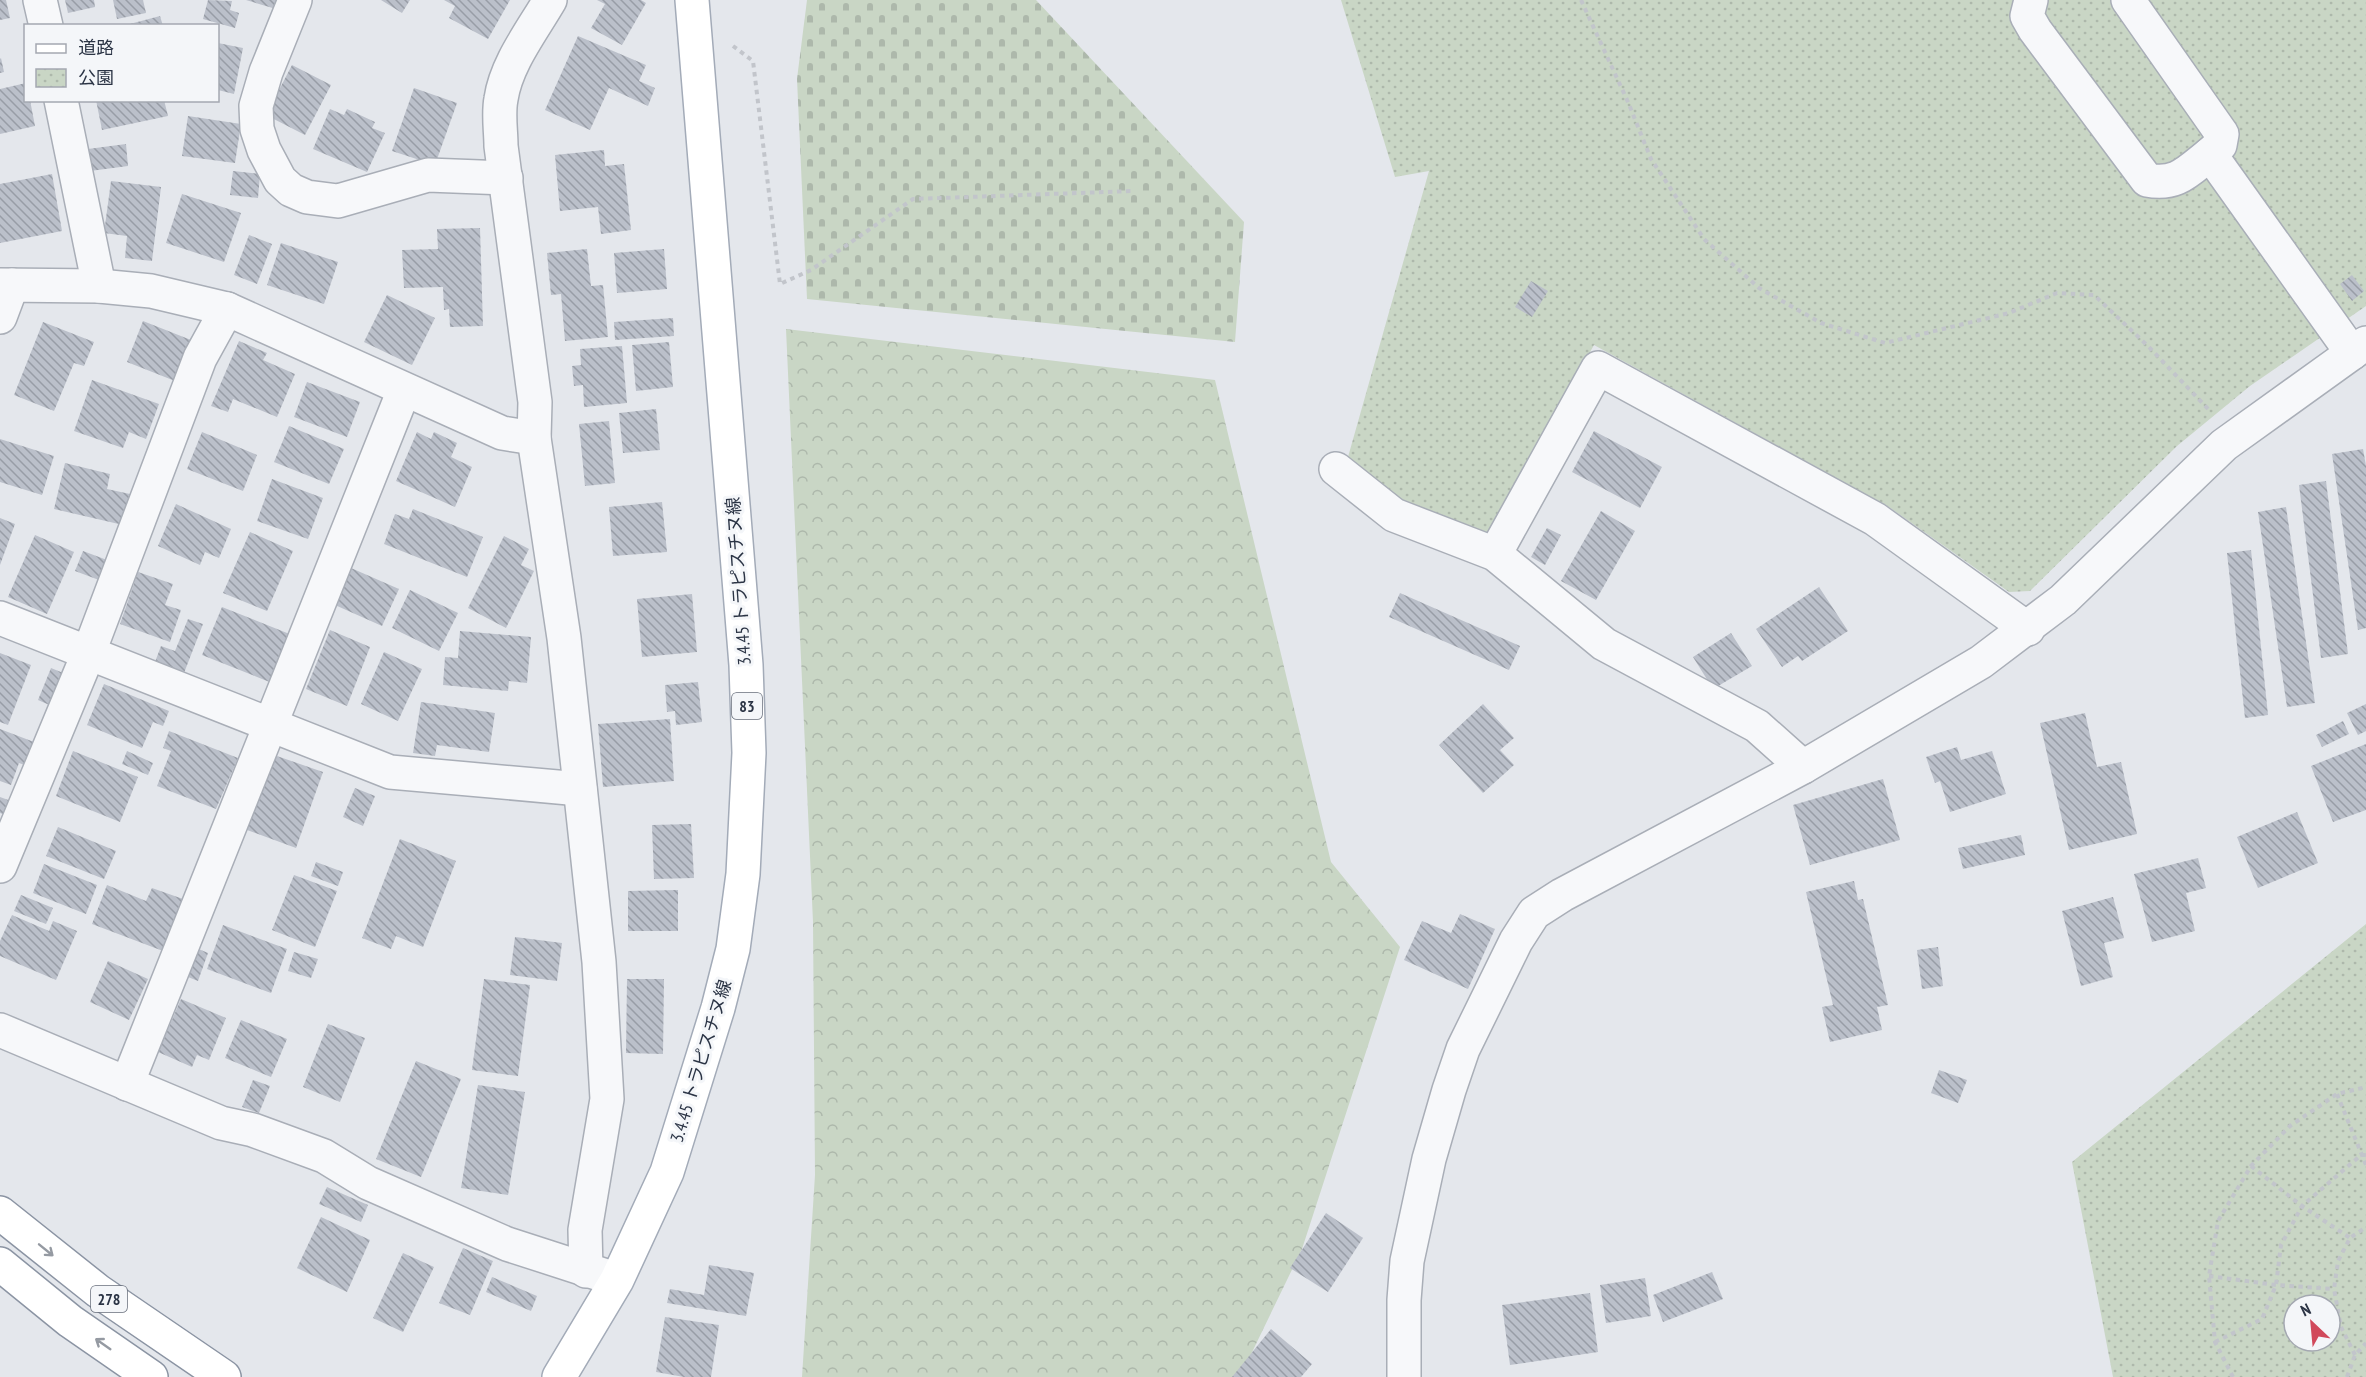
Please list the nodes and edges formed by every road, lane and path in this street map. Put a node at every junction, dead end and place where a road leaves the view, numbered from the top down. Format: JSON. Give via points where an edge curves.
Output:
{"nodes":[{"id":1,"x":40,"y":0,"type":"edge"},
{"id":2,"x":295,"y":0,"type":"edge"},
{"id":3,"x":550,"y":0,"type":"edge"},
{"id":4,"x":692,"y":0,"type":"edge"},
{"id":5,"x":1581,"y":0,"type":"edge"},
{"id":6,"x":2031,"y":0,"type":"edge"},
{"id":7,"x":2137,"y":4,"type":"edge"},
{"id":8,"x":46,"y":24,"type":"edge"},
{"id":9,"x":733,"y":46,"type":"dead end"},
{"id":10,"x":61,"y":102,"type":"edge"},
{"id":11,"x":2210,"y":154,"type":"junction"},
{"id":12,"x":506,"y":178,"type":"junction"},
{"id":13,"x":1132,"y":190,"type":"dead end"},
{"id":14,"x":6,"y":285,"type":"edge"},
{"id":15,"x":99,"y":286,"type":"junction"},
{"id":16,"x":227,"y":309,"type":"junction"},
{"id":17,"x":0,"y":317,"type":"edge"},
{"id":18,"x":2359,"y":348,"type":"edge"},
{"id":19,"x":404,"y":390,"type":"junction"},
{"id":20,"x":2218,"y":419,"type":"dead end"},
{"id":21,"x":534,"y":438,"type":"junction"},
{"id":22,"x":1336,"y":469,"type":"dead end"},
{"id":23,"x":1495,"y":554,"type":"junction"},
{"id":24,"x":0,"y":618,"type":"edge"},
{"id":25,"x":2028,"y":629,"type":"junction"},
{"id":26,"x":89,"y":652,"type":"junction"},
{"id":27,"x":271,"y":724,"type":"junction"},
{"id":28,"x":1803,"y":766,"type":"junction"},
{"id":29,"x":580,"y":789,"type":"junction"},
{"id":30,"x":0,"y":866,"type":"edge"},
{"id":31,"x":0,"y":1030,"type":"edge"},
{"id":32,"x":127,"y":1084,"type":"junction"},
{"id":33,"x":2366,"y":1088,"type":"edge"},
{"id":34,"x":2337,"y":1094,"type":"junction"},
{"id":35,"x":2363,"y":1155,"type":"edge"},
{"id":36,"x":2366,"y":1165,"type":"edge"},
{"id":37,"x":2251,"y":1167,"type":"junction"},
{"id":38,"x":2302,"y":1206,"type":"junction"},
{"id":39,"x":0,"y":1213,"type":"edge"},
{"id":40,"x":2366,"y":1227,"type":"edge"},
{"id":41,"x":2350,"y":1239,"type":"junction"},
{"id":42,"x":0,"y":1264,"type":"edge"},
{"id":43,"x":586,"y":1270,"type":"junction"},
{"id":44,"x":2209,"y":1276,"type":"junction"},
{"id":45,"x":617,"y":1280,"type":"junction"},
{"id":46,"x":2276,"y":1286,"type":"junction"},
{"id":47,"x":2334,"y":1289,"type":"junction"},
{"id":48,"x":2215,"y":1342,"type":"junction"},
{"id":49,"x":2366,"y":1343,"type":"edge"},
{"id":50,"x":2355,"y":1354,"type":"junction"},
{"id":51,"x":151,"y":1377,"type":"edge"},
{"id":52,"x":224,"y":1377,"type":"edge"},
{"id":53,"x":559,"y":1377,"type":"edge"},
{"id":54,"x":1404,"y":1377,"type":"edge"},
{"id":55,"x":2233,"y":1377,"type":"edge"},
{"id":56,"x":2347,"y":1377,"type":"edge"}],
"edges":[{"from":1,"to":8,"type":"street"},
{"from":2,"to":12,"type":"street","via":[[256,106],[257,129],[264,150],[280,180],[291,190],[307,197],[338,201],[428,175]]},
{"from":3,"to":12,"type":"street","via":[[513,64],[502,92],[500,120]]},
{"from":4,"to":45,"type":"main road","name":"3.4.45 トラピスチヌ線","number":"83","via":[[746,665],[747,826],[733,949],[718,1008],[667,1172]]},
{"from":5,"to":20,"type":"path","via":[[1651,159],[1704,239],[1759,288],[1821,323],[1886,343],[2009,313],[2057,293],[2094,296]]},
{"from":6,"to":11,"type":"street","via":[[2028,16],[2035,30],[2147,180],[2164,183],[2181,177]]},
{"from":7,"to":11,"type":"street","via":[[2222,134],[2220,145]]},
{"from":9,"to":13,"type":"path","via":[[753,61],[780,284],[811,270],[913,200]]},
{"from":10,"to":15,"type":"street"},
{"from":11,"to":18,"type":"street"},
{"from":12,"to":21,"type":"street","via":[[535,402]]},
{"from":14,"to":15,"type":"street"},
{"from":14,"to":17,"type":"street"},
{"from":15,"to":16,"type":"street","via":[[151,291]]},
{"from":16,"to":19,"type":"street"},
{"from":16,"to":26,"type":"street","via":[[200,358]]},
{"from":18,"to":25,"type":"street","via":[[2224,445]]},
{"from":19,"to":21,"type":"street","via":[[502,433]]},
{"from":19,"to":27,"type":"street"},
{"from":21,"to":29,"type":"street","via":[[564,638]]},
{"from":22,"to":23,"type":"street","via":[[1394,515]]},
{"from":23,"to":25,"type":"street","via":[[1598,368],[1875,519]]},
{"from":23,"to":28,"type":"street","via":[[1604,644],[1757,726]]},
{"from":24,"to":26,"type":"street"},
{"from":25,"to":28,"type":"street","via":[[1981,662]]},
{"from":26,"to":27,"type":"street"},
{"from":26,"to":30,"type":"street"},
{"from":27,"to":29,"type":"street","via":[[390,772]]},
{"from":27,"to":32,"type":"street"},
{"from":28,"to":54,"type":"street","via":[[1534,913],[1463,1049],[1429,1159],[1407,1261]]},
{"from":29,"to":43,"type":"street","via":[[600,962],[607,1099],[585,1230]]},
{"from":31,"to":32,"type":"street"},
{"from":32,"to":43,"type":"street","via":[[220,1123],[253,1130],[324,1156],[368,1183],[507,1244]]},
{"from":33,"to":34,"type":"path"},
{"from":34,"to":35,"type":"path"},
{"from":34,"to":37,"type":"path","via":[[2290,1126]]},
{"from":35,"to":36,"type":"path"},
{"from":35,"to":38,"type":"path"},
{"from":37,"to":38,"type":"path"},
{"from":37,"to":44,"type":"path","via":[[2218,1221]]},
{"from":38,"to":41,"type":"path"},
{"from":38,"to":46,"type":"path","via":[[2281,1245]]},
{"from":39,"to":52,"type":"main road","number":"278","one_way":true,"via":[[98,1291]]},
{"from":40,"to":41,"type":"path"},
{"from":41,"to":47,"type":"path","via":[[2338,1261]]},
{"from":51,"to":42,"type":"main road","number":"278","one_way":true,"via":[[70,1321]]},
{"from":43,"to":45,"type":"street"},
{"from":44,"to":46,"type":"path"},
{"from":44,"to":48,"type":"path"},
{"from":45,"to":53,"type":"main road","name":"3.4.45 トラピスチヌ線","number":"83"},
{"from":46,"to":47,"type":"path"},
{"from":46,"to":48,"type":"path","via":[[2262,1319]]},
{"from":47,"to":50,"type":"path","via":[[2341,1327]]},
{"from":48,"to":55,"type":"path"},
{"from":49,"to":50,"type":"path"},
{"from":50,"to":56,"type":"path"}]}
